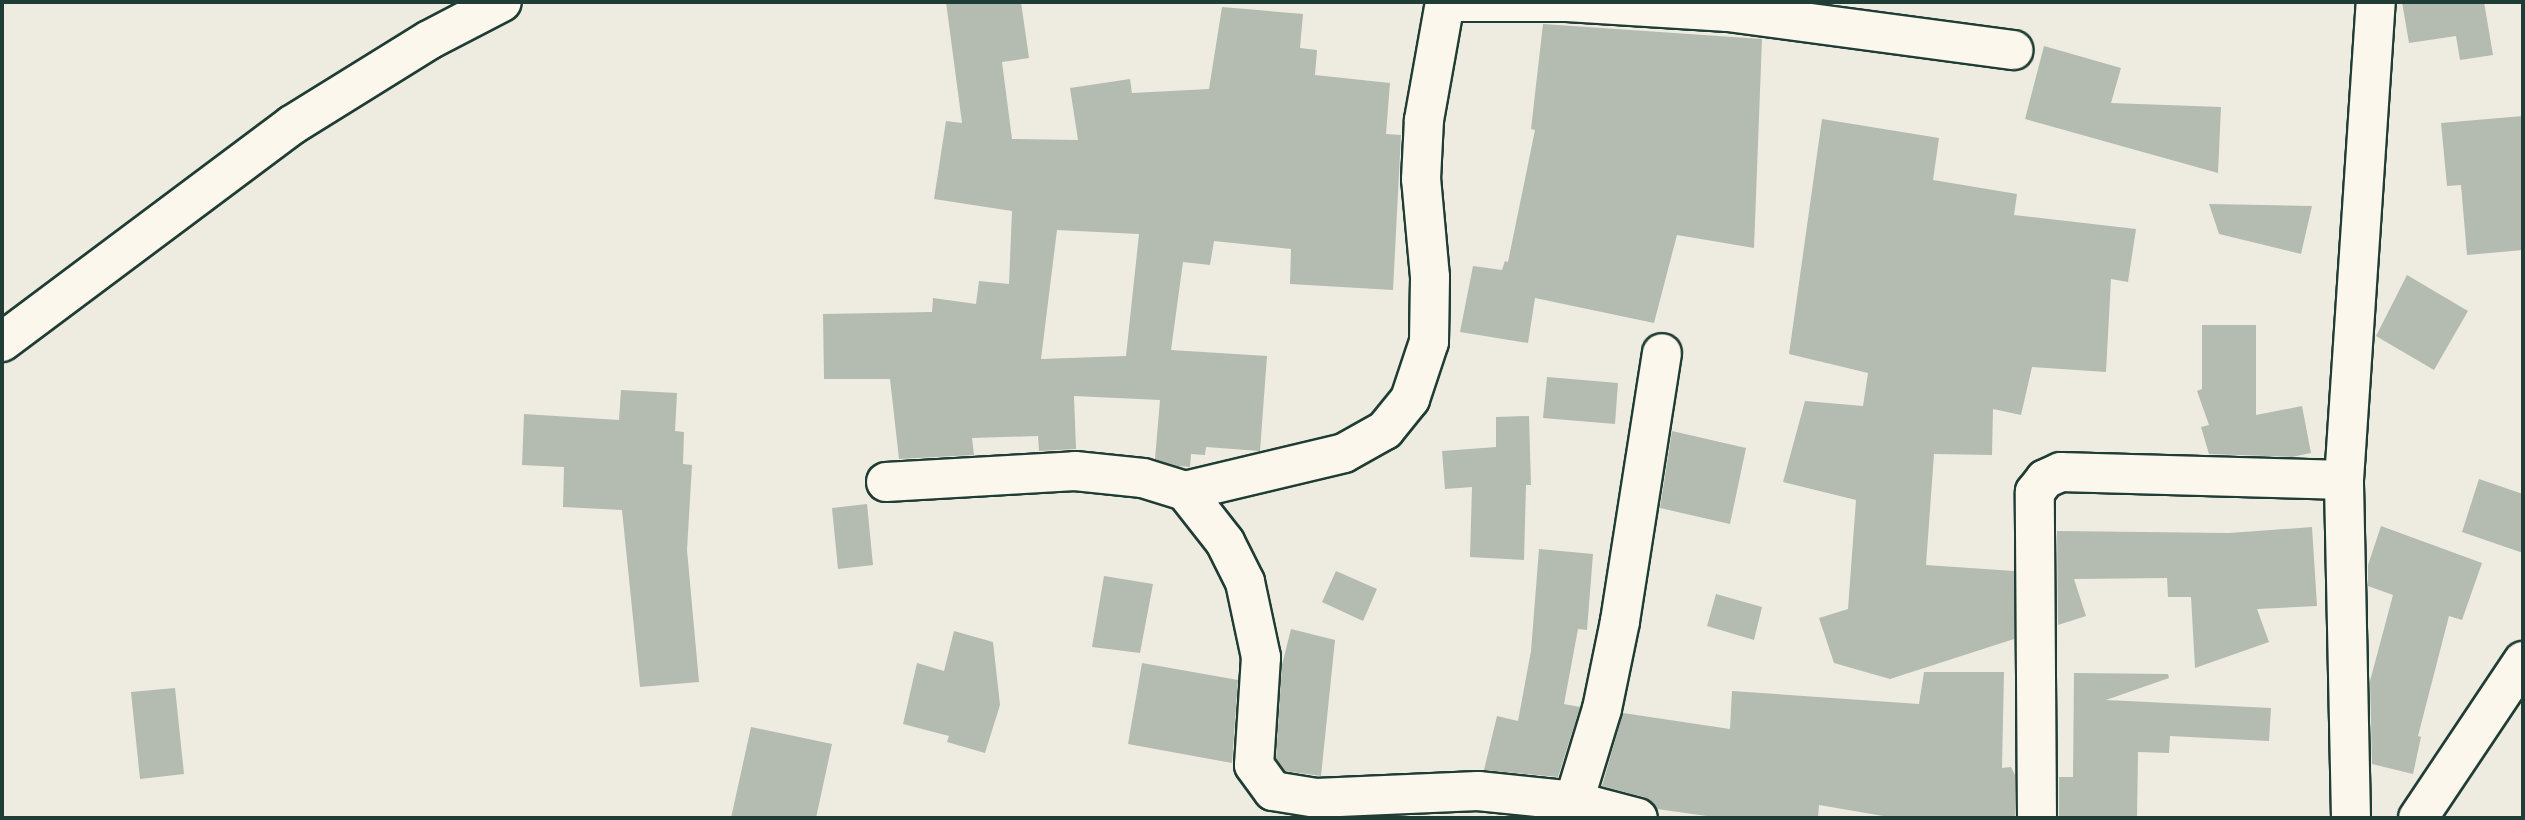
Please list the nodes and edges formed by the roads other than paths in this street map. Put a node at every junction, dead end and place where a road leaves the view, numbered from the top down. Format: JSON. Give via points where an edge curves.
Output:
{"nodes":[{"id":1,"x":502,"y":2,"type":"edge"},
{"id":2,"x":1445,"y":2,"type":"edge"},
{"id":3,"x":2376,"y":2,"type":"edge"},
{"id":4,"x":1829,"y":14,"type":"edge"},
{"id":5,"x":2013,"y":50,"type":"dead end"},
{"id":6,"x":2,"y":342,"type":"edge"},
{"id":7,"x":1662,"y":353,"type":"dead end"},
{"id":8,"x":2344,"y":480,"type":"junction"},
{"id":9,"x":886,"y":482,"type":"dead end"},
{"id":10,"x":1185,"y":491,"type":"junction"},
{"id":11,"x":2523,"y":661,"type":"edge"},
{"id":12,"x":1574,"y":801,"type":"junction"},
{"id":13,"x":1311,"y":808,"type":"edge"},
{"id":14,"x":1638,"y":818,"type":"edge"},
{"id":15,"x":2037,"y":818,"type":"edge"},
{"id":16,"x":2351,"y":818,"type":"edge"},
{"id":17,"x":2418,"y":818,"type":"edge"}],
"edges":[{"from":1,"to":6,"type":"street","via":[[429,40],[292,125]]},
{"from":2,"to":4,"type":"street","via":[[1567,2]]},
{"from":2,"to":10,"type":"street","via":[[1424,120],[1421,180],[1430,277],[1429,342],[1410,399],[1385,430],[1343,453]]},
{"from":3,"to":8,"type":"street"},
{"from":4,"to":5,"type":"street"},
{"from":7,"to":12,"type":"street","via":[[1620,621],[1602,709]]},
{"from":8,"to":15,"type":"street","via":[[2061,472],[2045,479],[2035,492]]},
{"from":8,"to":16,"type":"street"},
{"from":9,"to":10,"type":"street","via":[[1075,471],[1143,478]]},
{"from":10,"to":13,"type":"street","via":[[1226,542],[1245,582],[1261,657],[1254,765],[1273,791]]},
{"from":11,"to":17,"type":"street"},
{"from":12,"to":13,"type":"street","via":[[1478,790]]},
{"from":12,"to":14,"type":"street"}]}
